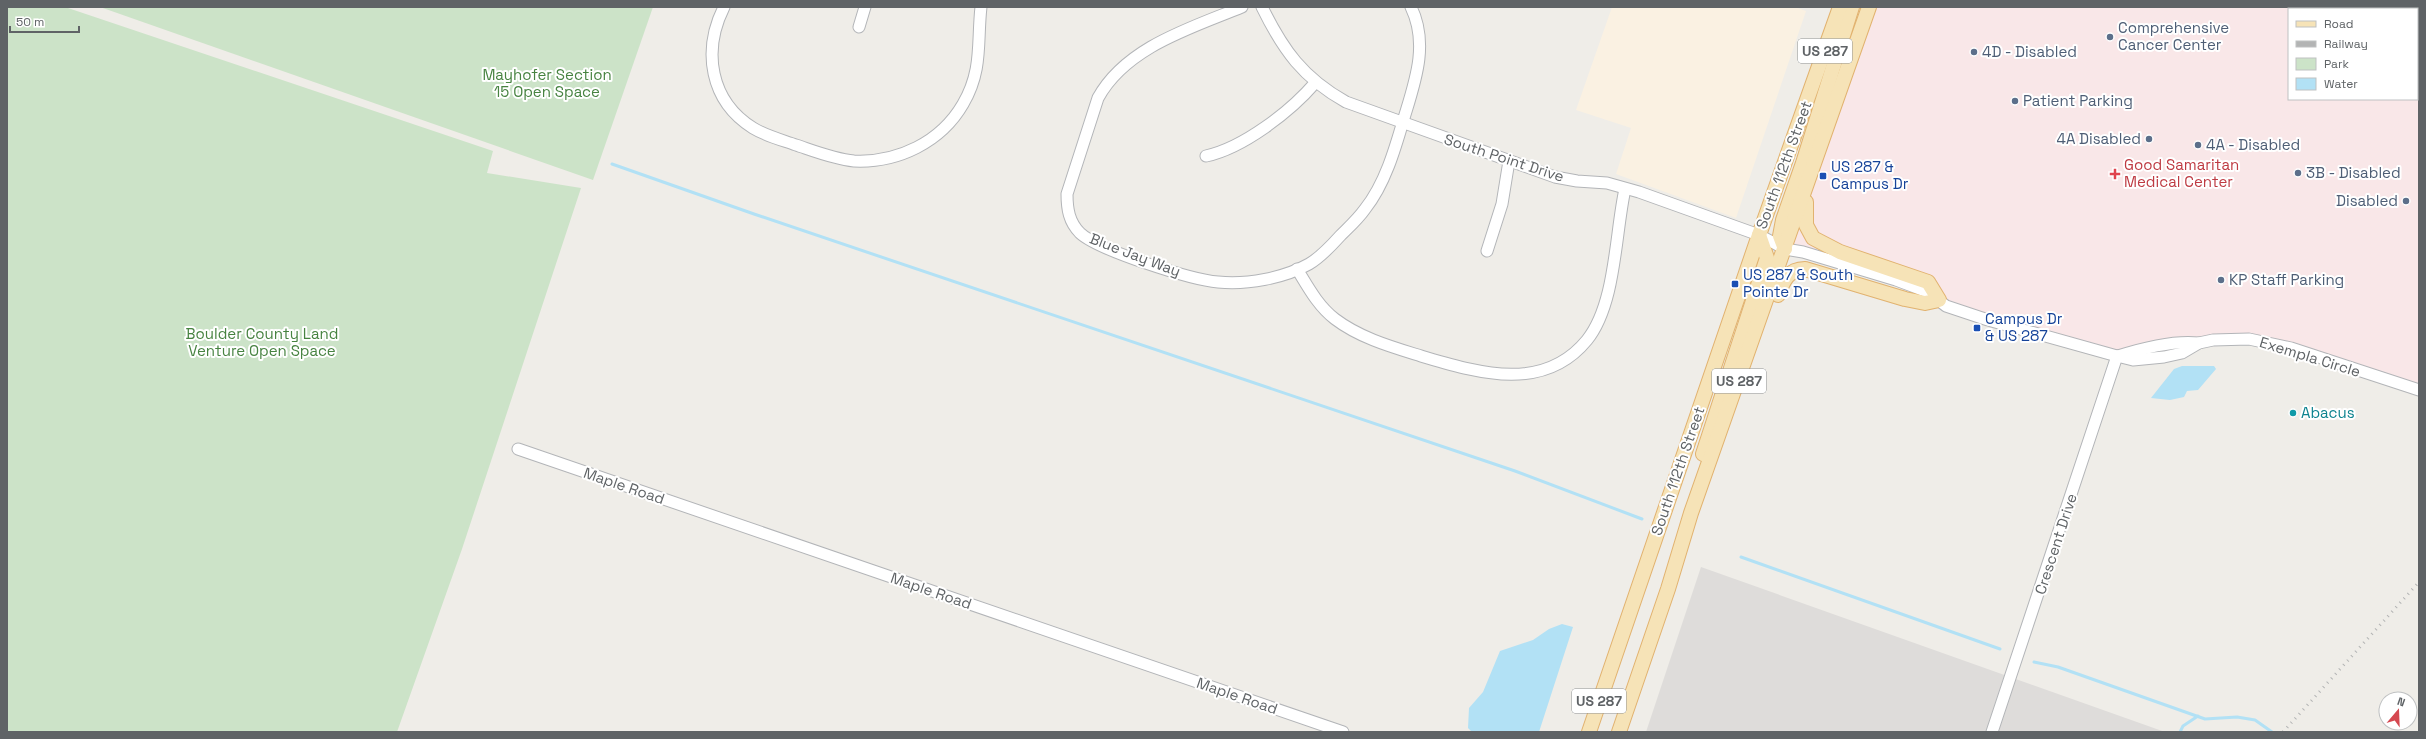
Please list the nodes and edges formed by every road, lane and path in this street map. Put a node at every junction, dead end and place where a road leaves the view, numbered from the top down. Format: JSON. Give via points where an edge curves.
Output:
{"nodes":[{"id":1,"x":724,"y":7,"type":"edge"},
{"id":2,"x":865,"y":7,"type":"edge"},
{"id":3,"x":981,"y":7,"type":"edge"},
{"id":4,"x":1242,"y":7,"type":"edge"},
{"id":5,"x":1262,"y":7,"type":"edge"},
{"id":6,"x":1411,"y":7,"type":"edge"},
{"id":7,"x":1840,"y":7,"type":"edge"},
{"id":8,"x":1852,"y":7,"type":"edge"},
{"id":9,"x":1869,"y":7,"type":"edge"},
{"id":10,"x":859,"y":27,"type":"dead end"},
{"id":11,"x":1315,"y":83,"type":"junction"},
{"id":12,"x":1403,"y":124,"type":"junction"},
{"id":13,"x":1206,"y":156,"type":"dead end"},
{"id":14,"x":1509,"y":161,"type":"junction"},
{"id":15,"x":1808,"y":185,"type":"junction"},
{"id":16,"x":1625,"y":188,"type":"junction"},
{"id":17,"x":1759,"y":235,"type":"junction"},
{"id":18,"x":1785,"y":249,"type":"junction"},
{"id":19,"x":1487,"y":251,"type":"dead end"},
{"id":20,"x":1297,"y":269,"type":"junction"},
{"id":21,"x":1939,"y":300,"type":"junction"},
{"id":22,"x":2117,"y":356,"type":"junction"},
{"id":23,"x":2419,"y":390,"type":"edge"},
{"id":24,"x":518,"y":450,"type":"dead end"},
{"id":25,"x":1691,"y":513,"type":"junction"},
{"id":26,"x":1343,"y":732,"type":"edge"},
{"id":27,"x":1589,"y":732,"type":"edge"},
{"id":28,"x":1619,"y":732,"type":"edge"},
{"id":29,"x":1992,"y":732,"type":"edge"}],
"edges":[{"from":1,"to":3,"type":"street","via":[[713,35],[710,56],[719,93],[732,111],[754,128],[804,148],[838,158],[875,160],[920,147],[954,119],[974,78],[980,52]]},
{"from":2,"to":10,"type":"street"},
{"from":4,"to":20,"type":"street","name":"Blue Jay Way","via":[[1173,37],[1134,57],[1118,69],[1098,98],[1067,194],[1067,208],[1071,221],[1090,240],[1199,280],[1247,282]]},
{"from":5,"to":11,"type":"street","name":"South Point Drive","via":[[1285,50]]},
{"from":6,"to":12,"type":"street","name":"Blue Jay Way","via":[[1420,46],[1419,62]]},
{"from":7,"to":17,"type":"main road","name":"South 112th Street","number":"US 287"},
{"from":8,"to":18,"type":"main road","via":[[1783,220],[1780,236]]},
{"from":9,"to":15,"type":"main road","name":"South 112th Street","number":"US 287"},
{"from":11,"to":12,"type":"street","name":"South Point Drive","via":[[1346,102]]},
{"from":11,"to":13,"type":"street","via":[[1277,118],[1217,154]]},
{"from":12,"to":14,"type":"street","name":"South Point Drive"},
{"from":12,"to":20,"type":"street","name":"Blue Jay Way","via":[[1387,170],[1366,209],[1327,251]]},
{"from":14,"to":16,"type":"street","name":"South Point Drive","via":[[1555,177],[1607,183]]},
{"from":14,"to":19,"type":"street","via":[[1502,204]]},
{"from":15,"to":18,"type":"main road","name":"South 112th Street","number":"US 287"},
{"from":15,"to":21,"type":"main road","via":[[1806,220],[1813,238],[1840,252],[1928,282]]},
{"from":16,"to":17,"type":"street","name":"South Point Drive"},
{"from":16,"to":20,"type":"street","via":[[1607,297],[1599,319],[1576,352],[1559,363],[1540,370],[1497,375],[1474,372],[1372,339],[1347,328],[1333,318],[1316,300]]},
{"from":17,"to":18,"type":"street","name":"South Point Drive"},
{"from":17,"to":25,"type":"main road","via":[[1767,258],[1692,487],[1688,504]]},
{"from":17,"to":27,"type":"main road","name":"South 112th Street","number":"US 287"},
{"from":18,"to":21,"type":"street","name":"South Point Drive","via":[[1896,280],[1928,292]]},
{"from":18,"to":25,"type":"main road","name":"South 112th Street","number":"US 287"},
{"from":21,"to":22,"type":"street","name":"South Point Drive","via":[[1946,306],[1988,320]]},
{"from":21,"to":25,"type":"main road","via":[[1925,303],[1905,299],[1805,269],[1790,273],[1784,280],[1699,507]]},
{"from":22,"to":23,"type":"street","name":"Exempla Circle","via":[[2182,342],[2199,343],[2233,338],[2268,341]]},
{"from":22,"to":29,"type":"street","name":"Crescent Drive"},
{"from":24,"to":26,"type":"street","name":"Maple Road"},
{"from":25,"to":28,"type":"main road","name":"South 112th Street","number":"US 287"}]}
